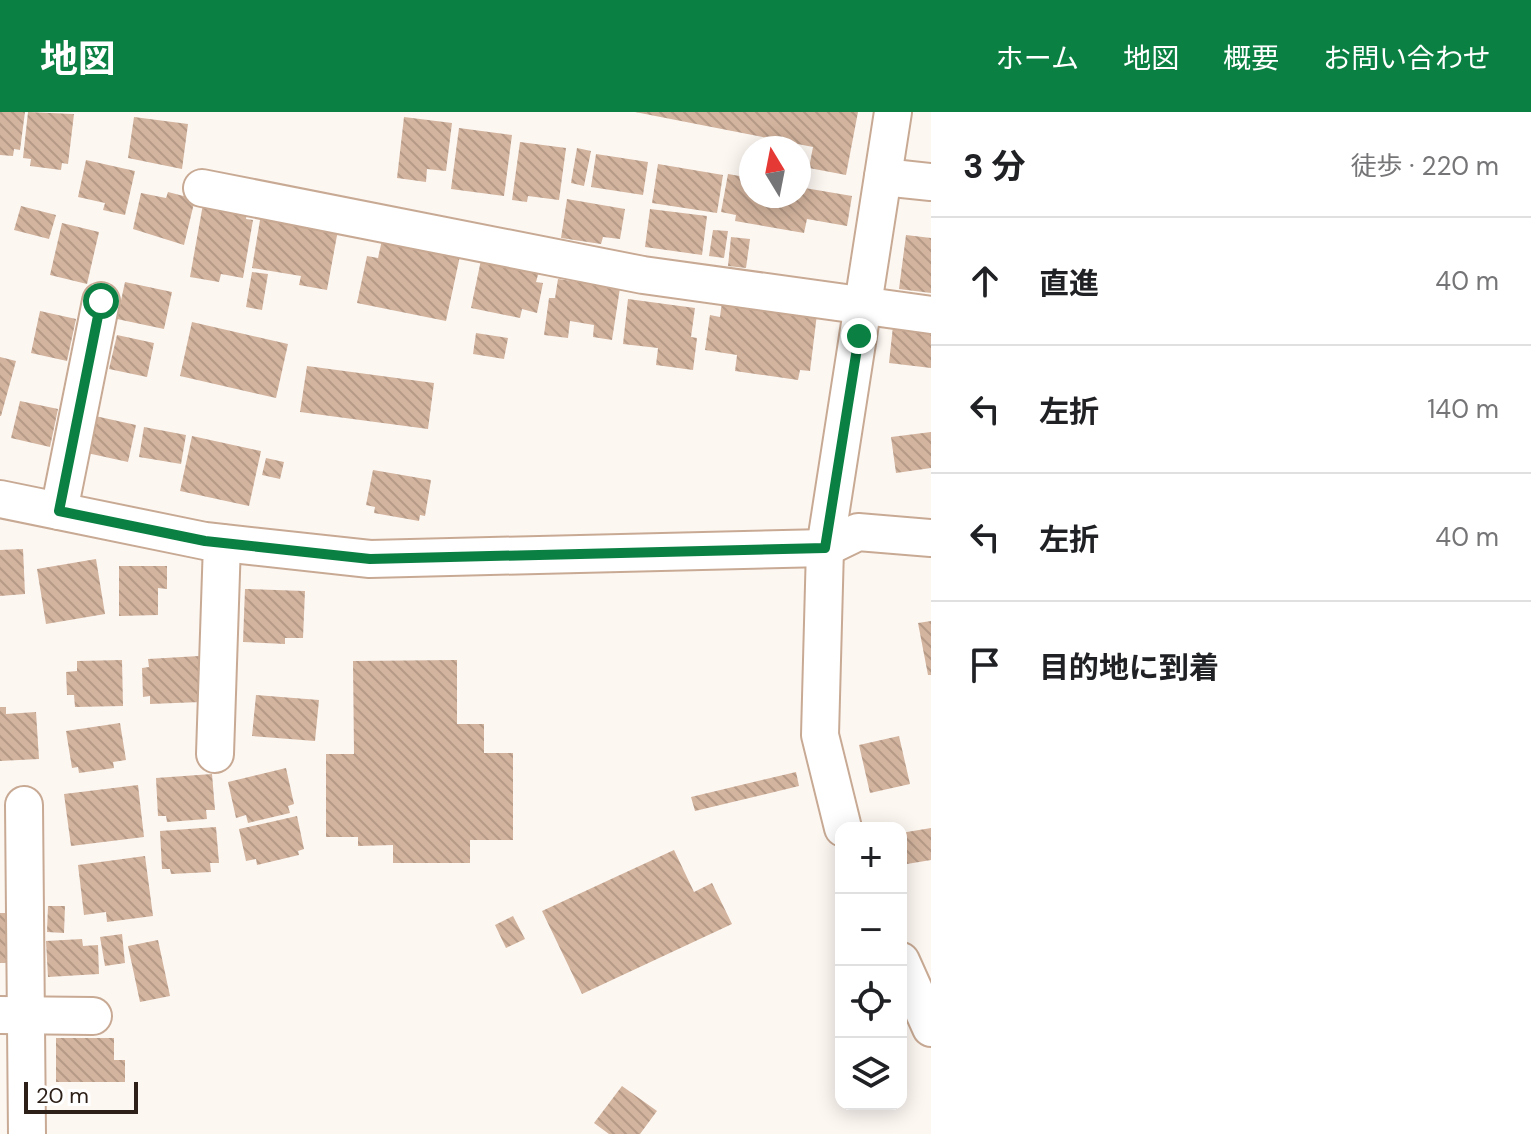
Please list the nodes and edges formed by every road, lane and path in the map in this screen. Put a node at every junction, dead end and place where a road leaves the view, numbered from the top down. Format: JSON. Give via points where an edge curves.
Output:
{"nodes":[{"id":1,"x":893,"y":112,"type":"edge"},
{"id":2,"x":883,"y":177,"type":"junction"},
{"id":3,"x":931,"y":182,"type":"edge"},
{"id":4,"x":202,"y":188,"type":"dead end"},
{"id":5,"x":101,"y":301,"type":"dead end"},
{"id":6,"x":864,"y":305,"type":"junction"},
{"id":7,"x":931,"y":315,"type":"edge"},
{"id":8,"x":0,"y":499,"type":"edge"},
{"id":9,"x":59,"y":511,"type":"junction"},
{"id":10,"x":931,"y":538,"type":"edge"},
{"id":11,"x":222,"y":543,"type":"junction"},
{"id":12,"x":825,"y":548,"type":"junction"},
{"id":13,"x":215,"y":754,"type":"dead end"},
{"id":14,"x":24,"y":805,"type":"dead end"},
{"id":15,"x":842,"y":822,"type":"edge"},
{"id":16,"x":903,"y":966,"type":"edge"},
{"id":17,"x":13,"y":1015,"type":"edge"},
{"id":18,"x":93,"y":1016,"type":"dead end"},
{"id":19,"x":931,"y":1028,"type":"edge"},
{"id":20,"x":27,"y":1134,"type":"edge"}],
"edges":[{"from":1,"to":2,"type":"street"},
{"from":2,"to":3,"type":"street"},
{"from":2,"to":6,"type":"street"},
{"from":4,"to":6,"type":"street","via":[[643,275]]},
{"from":5,"to":9,"type":"street"},
{"from":6,"to":7,"type":"street"},
{"from":6,"to":12,"type":"street"},
{"from":8,"to":9,"type":"street"},
{"from":9,"to":11,"type":"street"},
{"from":10,"to":12,"type":"street","via":[[858,532]]},
{"from":11,"to":12,"type":"street","via":[[370,559]]},
{"from":11,"to":13,"type":"street"},
{"from":12,"to":15,"type":"street","via":[[820,735]]},
{"from":14,"to":17,"type":"street"},
{"from":16,"to":19,"type":"street"},
{"from":17,"to":18,"type":"street"},
{"from":17,"to":20,"type":"street"}]}
